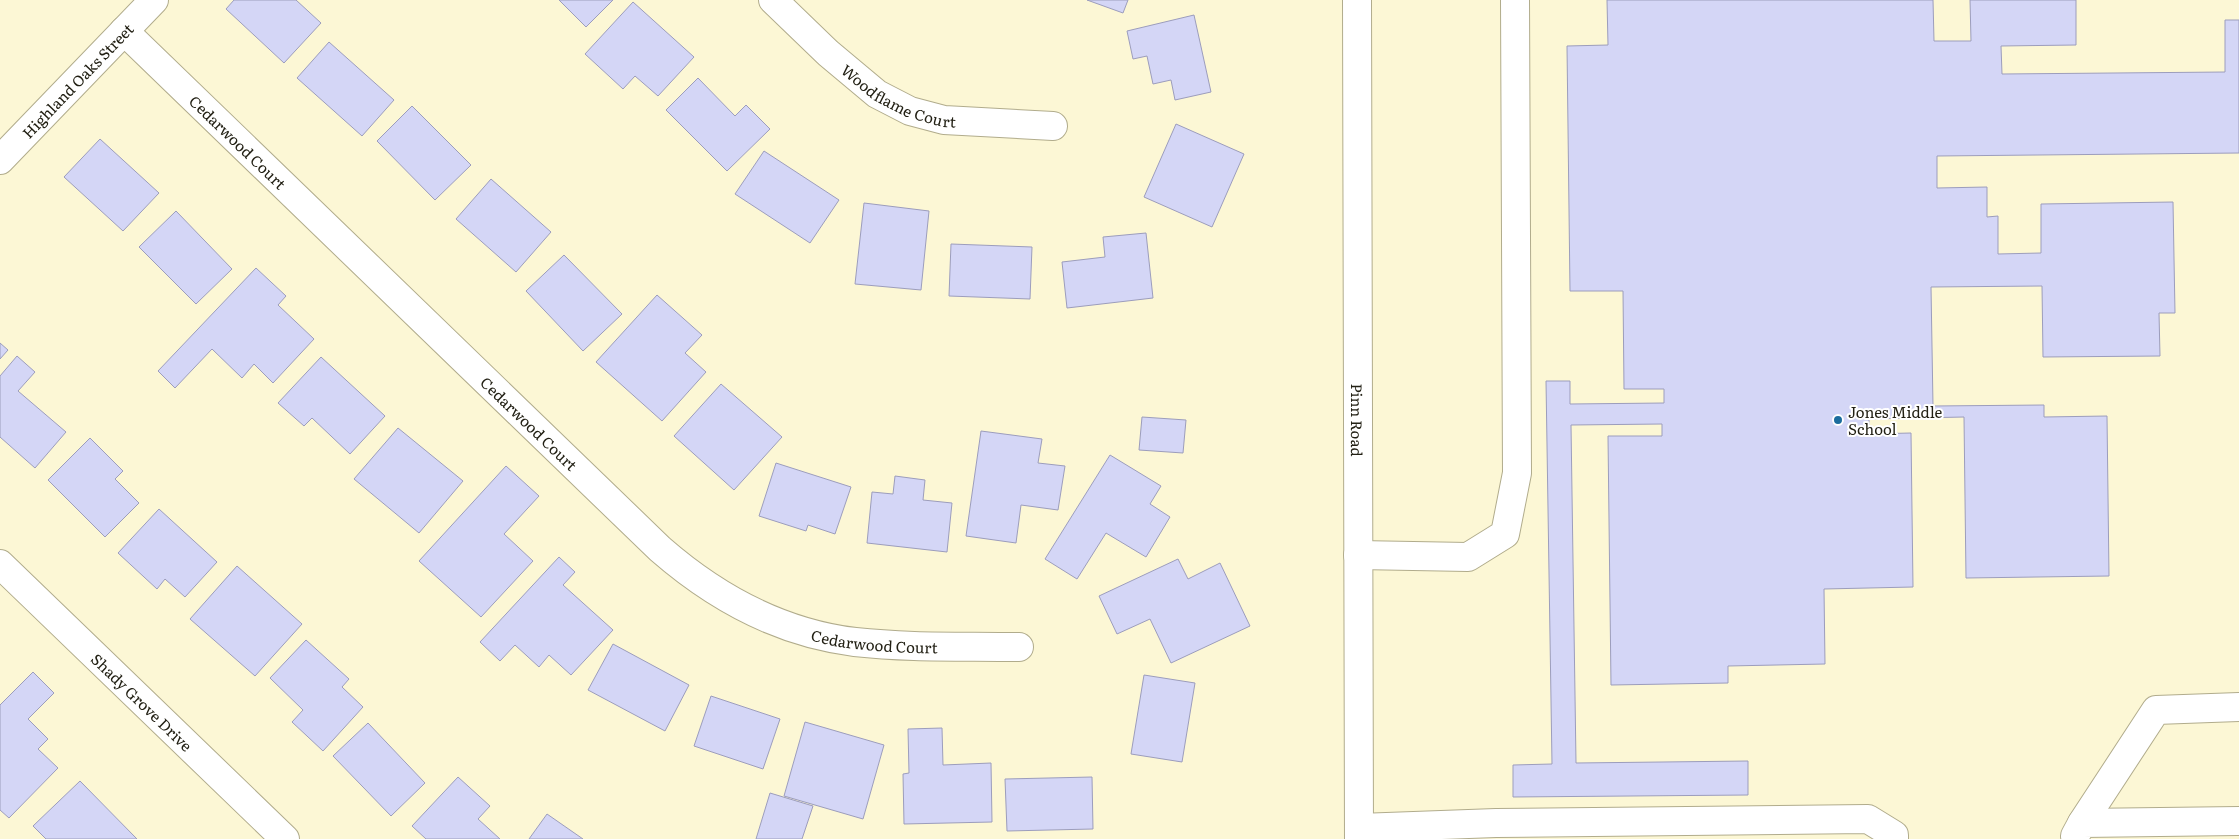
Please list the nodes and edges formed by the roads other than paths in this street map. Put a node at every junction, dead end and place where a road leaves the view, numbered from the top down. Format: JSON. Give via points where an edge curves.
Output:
{"nodes":[{"id":1,"x":154,"y":0,"type":"edge"},
{"id":2,"x":772,"y":0,"type":"edge"},
{"id":3,"x":1357,"y":0,"type":"edge"},
{"id":4,"x":1515,"y":0,"type":"edge"},
{"id":5,"x":124,"y":31,"type":"junction"},
{"id":6,"x":1054,"y":126,"type":"dead end"},
{"id":7,"x":0,"y":160,"type":"edge"},
{"id":8,"x":1358,"y":555,"type":"junction"},
{"id":9,"x":0,"y":564,"type":"edge"},
{"id":10,"x":1018,"y":647,"type":"dead end"},
{"id":11,"x":2239,"y":707,"type":"edge"},
{"id":12,"x":2239,"y":821,"type":"edge"},
{"id":13,"x":2078,"y":831,"type":"edge"},
{"id":14,"x":1359,"y":833,"type":"edge"},
{"id":15,"x":285,"y":839,"type":"edge"},
{"id":16,"x":1894,"y":839,"type":"edge"}],
"edges":[{"from":1,"to":5,"type":"street","name":"Highland Oaks Street"},
{"from":2,"to":6,"type":"street","name":"Woodflame Court","via":[[877,94],[910,111],[944,120]]},
{"from":3,"to":8,"type":"street","name":"Pinn Road"},
{"from":4,"to":8,"type":"street","via":[[1517,473],[1505,534],[1468,557]]},
{"from":5,"to":7,"type":"street","name":"Highland Oaks Street"},
{"from":5,"to":10,"type":"street","name":"Cedarwood Court","via":[[688,573],[750,611],[819,635],[855,642],[914,646]]},
{"from":8,"to":14,"type":"street","name":"Pinn Road"},
{"from":9,"to":15,"type":"street","name":"Shady Grove Drive"},
{"from":11,"to":13,"type":"street","via":[[2156,710]]},
{"from":12,"to":13,"type":"street"},
{"from":14,"to":16,"type":"street","via":[[1496,824],[1868,819],[1894,834]]}]}
